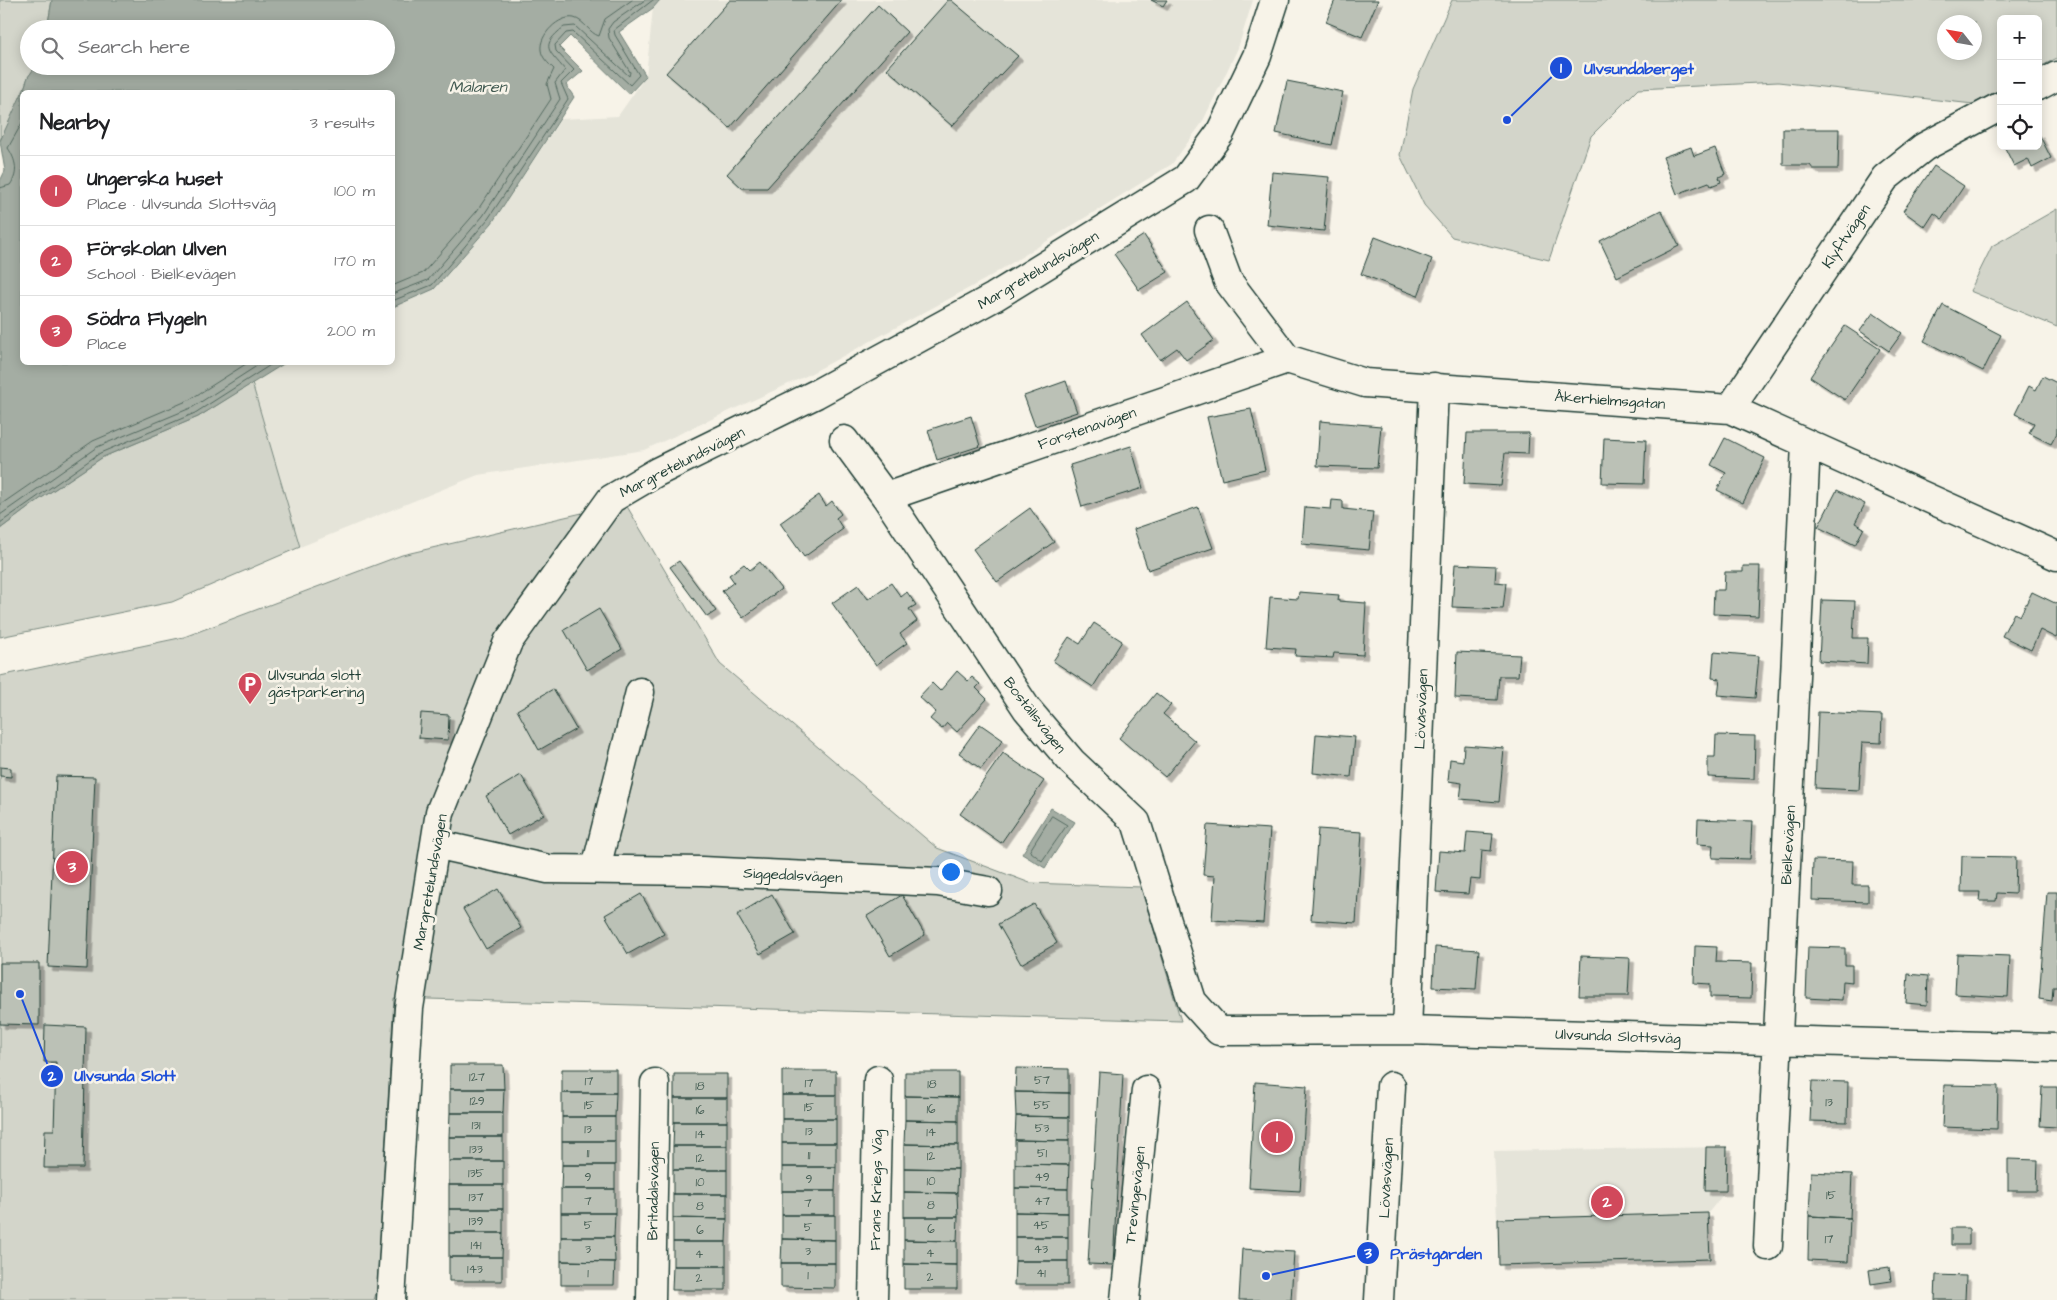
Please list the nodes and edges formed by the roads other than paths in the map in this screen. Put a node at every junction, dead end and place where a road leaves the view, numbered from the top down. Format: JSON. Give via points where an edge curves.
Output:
{"nodes":[{"id":1,"x":1275,"y":0,"type":"edge"},
{"id":2,"x":2057,"y":76,"type":"edge"},
{"id":3,"x":2042,"y":84,"type":"edge"},
{"id":4,"x":1997,"y":108,"type":"edge"},
{"id":5,"x":1209,"y":230,"type":"dead end"},
{"id":6,"x":1287,"y":359,"type":"junction"},
{"id":7,"x":1434,"y":387,"type":"junction"},
{"id":8,"x":1730,"y":409,"type":"junction"},
{"id":9,"x":844,"y":440,"type":"dead end"},
{"id":10,"x":1806,"y":444,"type":"junction"},
{"id":11,"x":886,"y":498,"type":"junction"},
{"id":12,"x":2057,"y":556,"type":"edge"},
{"id":13,"x":640,"y":692,"type":"dead end"},
{"id":14,"x":435,"y":844,"type":"junction"},
{"id":15,"x":596,"y":868,"type":"junction"},
{"id":16,"x":988,"y":891,"type":"dead end"},
{"id":17,"x":1192,"y":1001,"type":"joint"},
{"id":18,"x":1408,"y":1030,"type":"junction"},
{"id":19,"x":1778,"y":1040,"type":"junction"},
{"id":20,"x":2057,"y":1048,"type":"edge"},
{"id":21,"x":878,"y":1080,"type":"dead end"},
{"id":22,"x":655,"y":1083,"type":"dead end"},
{"id":23,"x":1391,"y":1086,"type":"dead end"},
{"id":24,"x":1146,"y":1090,"type":"dead end"},
{"id":25,"x":1768,"y":1246,"type":"dead end"},
{"id":26,"x":391,"y":1300,"type":"edge"},
{"id":27,"x":651,"y":1300,"type":"edge"},
{"id":28,"x":873,"y":1300,"type":"edge"},
{"id":29,"x":1125,"y":1300,"type":"edge"},
{"id":30,"x":1379,"y":1300,"type":"edge"}],
"edges":[{"from":1,"to":14,"type":"street","name":"Margretelundsvägen","via":[[1257,56],[1220,133],[1186,179],[994,297],[816,394],[657,472],[611,499],[508,642],[440,812]]},
{"from":2,"to":3,"type":"street"},
{"from":4,"to":8,"type":"street","name":"Klyftvägen","via":[[1924,147],[1885,178]]},
{"from":5,"to":6,"type":"street","via":[[1228,281]]},
{"from":6,"to":7,"type":"street","name":"Åkerhielmsgatan","via":[[1365,383]]},
{"from":6,"to":11,"type":"street","name":"Forstenavägen"},
{"from":7,"to":8,"type":"street","name":"Åkerhielmsgatan"},
{"from":7,"to":18,"type":"street","name":"Lövåsvägen"},
{"from":8,"to":10,"type":"street","name":"Åkerhielmsgatan"},
{"from":9,"to":11,"type":"street","name":"Boställsvägen"},
{"from":10,"to":12,"type":"street","name":"Åkerhielmsgatan"},
{"from":10,"to":19,"type":"street","name":"Bielkevägen"},
{"from":11,"to":17,"type":"street","name":"Boställsvägen","via":[[1027,710],[1072,762],[1136,822]]},
{"from":13,"to":15,"type":"street"},
{"from":14,"to":15,"type":"street","name":"Siggedalsvägen","via":[[548,869]]},
{"from":14,"to":26,"type":"street","name":"Margretelundsvägen","via":[[409,1008]]},
{"from":15,"to":16,"type":"street","name":"Siggedalsvägen","via":[[938,882]]},
{"from":17,"to":18,"type":"street","name":"Ulvsunda Slottsväg","via":[[1219,1031]]},
{"from":18,"to":19,"type":"street","name":"Ulvsunda Slottsväg"},
{"from":19,"to":20,"type":"street","name":"Ulvsunda Slottsväg"},
{"from":19,"to":25,"type":"street","name":"Bielkevägen"},
{"from":21,"to":28,"type":"street","name":"Frans Kriegs Väg"},
{"from":22,"to":27,"type":"street","name":"Britadalsvägen"},
{"from":23,"to":30,"type":"street","name":"Lövåsvägen"},
{"from":24,"to":29,"type":"street","name":"Trevingevägen"}]}
